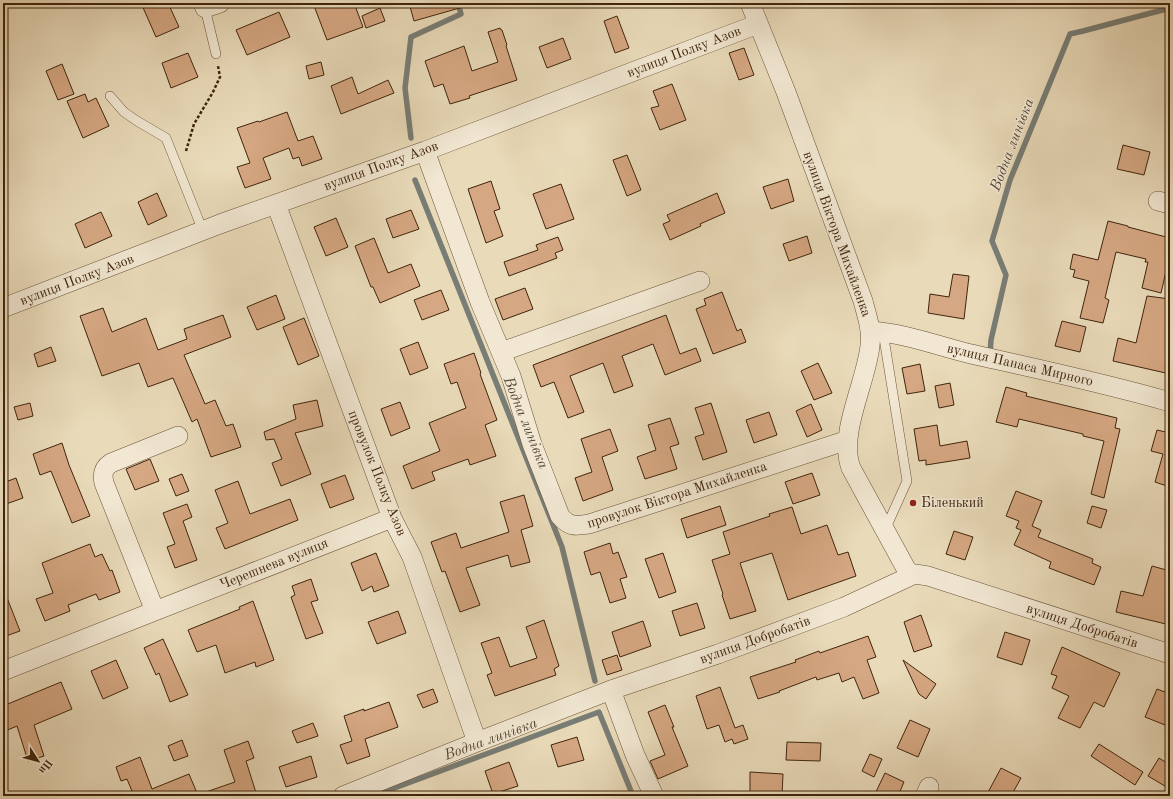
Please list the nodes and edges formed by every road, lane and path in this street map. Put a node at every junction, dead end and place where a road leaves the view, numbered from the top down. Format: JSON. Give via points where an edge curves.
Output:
{"nodes":[{"id":1,"x":750,"y":3,"type":"edge"},
{"id":2,"x":209,"y":5,"type":"edge"},
{"id":3,"x":758,"y":24,"type":"junction"},
{"id":4,"x":216,"y":54,"type":"joint"},
{"id":5,"x":110,"y":96,"type":"dead end"},
{"id":6,"x":424,"y":151,"type":"junction"},
{"id":7,"x":178,"y":170,"type":"junction"},
{"id":8,"x":276,"y":204,"type":"junction"},
{"id":9,"x":203,"y":231,"type":"junction"},
{"id":10,"x":700,"y":282,"type":"dead end"},
{"id":11,"x":3,"y":308,"type":"edge"},
{"id":12,"x":876,"y":331,"type":"junction"},
{"id":13,"x":501,"y":352,"type":"junction"},
{"id":14,"x":1170,"y":402,"type":"edge"},
{"id":15,"x":178,"y":436,"type":"dead end"},
{"id":16,"x":848,"y":440,"type":"junction"},
{"id":17,"x":392,"y":518,"type":"junction"},
{"id":18,"x":885,"y":530,"type":"junction"},
{"id":19,"x":910,"y":576,"type":"junction"},
{"id":20,"x":155,"y":611,"type":"junction"},
{"id":21,"x":1170,"y":654,"type":"edge"},
{"id":22,"x":3,"y":671,"type":"edge"},
{"id":23,"x":611,"y":690,"type":"junction"},
{"id":24,"x":477,"y":742,"type":"junction"},
{"id":25,"x":343,"y":796,"type":"edge"},
{"id":26,"x":654,"y":796,"type":"edge"}],
"edges":[{"from":1,"to":3,"type":"street","name":"вулиця Віктора Михайленка"},
{"from":2,"to":4,"type":"lane"},
{"from":3,"to":6,"type":"street","name":"вулиця Полку Азов"},
{"from":3,"to":12,"type":"street","name":"вулиця Віктора Михайленка","via":[[786,92],[866,312]]},
{"from":4,"to":7,"type":"path","via":[[220,77],[194,124],[185,156]]},
{"from":5,"to":7,"type":"lane","via":[[124,112],[166,138]]},
{"from":6,"to":8,"type":"street","name":"вулиця Полку Азов"},
{"from":6,"to":13,"type":"street","name":"провулок Віктора Михайленка"},
{"from":7,"to":9,"type":"lane"},
{"from":8,"to":9,"type":"street","name":"вулиця Полку Азов"},
{"from":8,"to":17,"type":"street","name":"провулок Полку Азов"},
{"from":9,"to":11,"type":"street","name":"вулиця Полку Азов"},
{"from":10,"to":13,"type":"street"},
{"from":12,"to":14,"type":"street","name":"вулиця Панаса Мирного"},
{"from":12,"to":16,"type":"street","name":"вулиця Віктора Михайленка","via":[[870,345]]},
{"from":12,"to":18,"type":"lane","via":[[907,481]]},
{"from":13,"to":16,"type":"street","name":"провулок Віктора Михайленка","via":[[560,516],[573,526],[589,524]]},
{"from":15,"to":20,"type":"street","via":[[111,463],[103,471],[104,483]]},
{"from":16,"to":18,"type":"street","name":"вулиця Віктора Михайленка","via":[[848,461]]},
{"from":17,"to":20,"type":"street","name":"Черешнева вулиця"},
{"from":17,"to":24,"type":"street","name":"провулок Полку Азов","via":[[412,557]]},
{"from":18,"to":19,"type":"street","name":"вулиця Віктора Михайленка"},
{"from":19,"to":21,"type":"street","name":"вулиця Добробатів","via":[[928,576]]},
{"from":19,"to":23,"type":"street","name":"вулиця Добробатів","via":[[844,607],[690,664]]},
{"from":20,"to":22,"type":"street","name":"Черешнева вулиця"},
{"from":23,"to":24,"type":"street","name":"вулиця Добробатів"},
{"from":23,"to":26,"type":"street","via":[[635,755]]},
{"from":24,"to":25,"type":"street","name":"вулиця Добробатів"}]}
